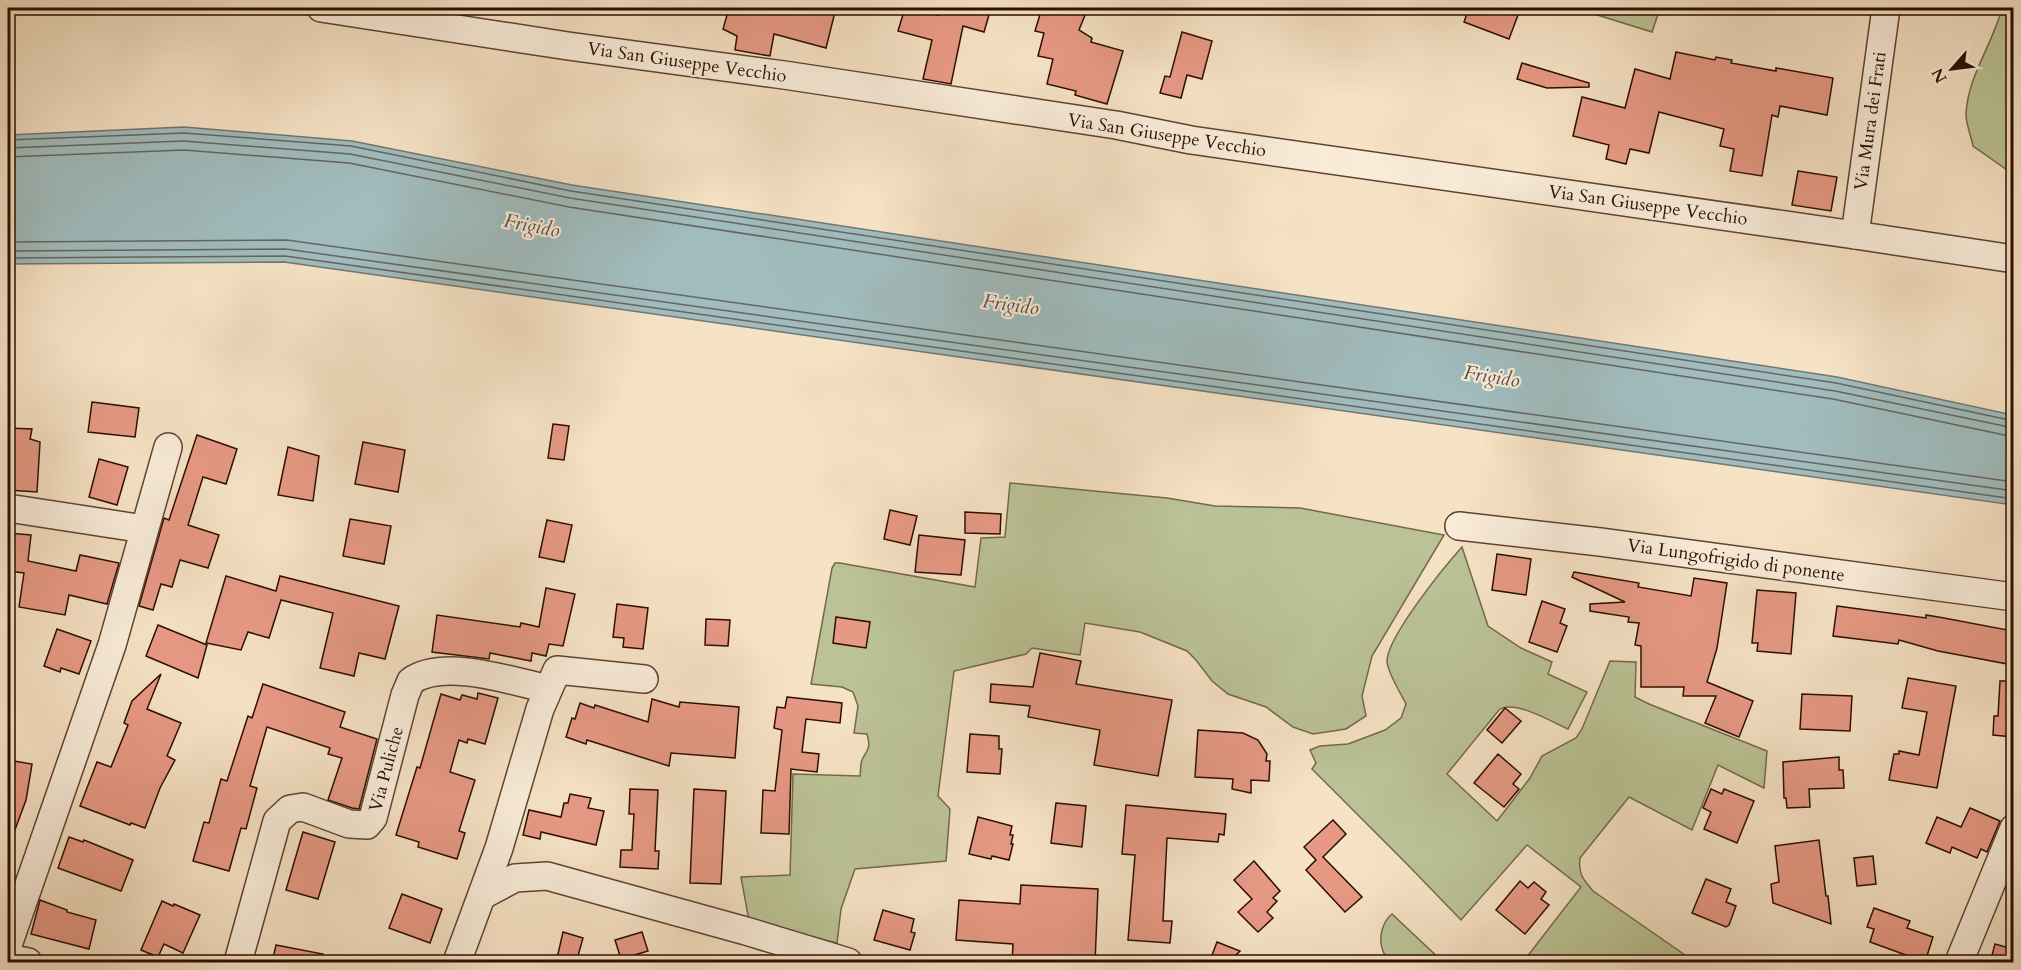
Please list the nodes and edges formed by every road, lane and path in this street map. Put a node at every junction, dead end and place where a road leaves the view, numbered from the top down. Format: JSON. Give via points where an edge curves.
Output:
{"nodes":[{"id":1,"x":321,"y":8,"type":"edge"},
{"id":2,"x":1886,"y":8,"type":"edge"},
{"id":3,"x":1855,"y":235,"type":"junction"},
{"id":4,"x":2013,"y":259,"type":"edge"},
{"id":5,"x":168,"y":447,"type":"dead end"},
{"id":6,"x":8,"y":508,"type":"edge"},
{"id":7,"x":1459,"y":526,"type":"dead end"},
{"id":8,"x":144,"y":529,"type":"junction"},
{"id":9,"x":2013,"y":597,"type":"edge"},
{"id":10,"x":644,"y":679,"type":"dead end"},
{"id":11,"x":548,"y":689,"type":"junction"},
{"id":12,"x":2013,"y":828,"type":"edge"},
{"id":13,"x":483,"y":895,"type":"junction"},
{"id":14,"x":8,"y":945,"type":"edge"},
{"id":15,"x":8,"y":958,"type":"edge"},
{"id":16,"x":28,"y":963,"type":"edge"},
{"id":17,"x":238,"y":963,"type":"edge"},
{"id":18,"x":457,"y":963,"type":"edge"},
{"id":19,"x":848,"y":963,"type":"edge"},
{"id":20,"x":1959,"y":963,"type":"edge"}],
"edges":[{"from":1,"to":3,"type":"street","name":"Via San Giuseppe Vecchio","via":[[1116,125],[1202,142]]},
{"from":2,"to":3,"type":"street","name":"Via Mura dei Frati"},
{"from":3,"to":4,"type":"street","name":"Via San Giuseppe Vecchio"},
{"from":5,"to":8,"type":"street"},
{"from":6,"to":8,"type":"street"},
{"from":7,"to":9,"type":"street","name":"Via Lungofrigido di ponente"},
{"from":8,"to":14,"type":"street","via":[[112,645]]},
{"from":10,"to":11,"type":"street","via":[[557,670]]},
{"from":11,"to":13,"type":"street"},
{"from":11,"to":17,"type":"street","name":"Via Puliche","via":[[471,672],[428,672],[411,681],[373,818],[367,825],[349,824],[303,807],[290,809],[277,822]]},
{"from":12,"to":20,"type":"street"},
{"from":13,"to":18,"type":"street"},
{"from":13,"to":19,"type":"street","via":[[515,878],[547,876]]},
{"from":15,"to":16,"type":"street"}]}
